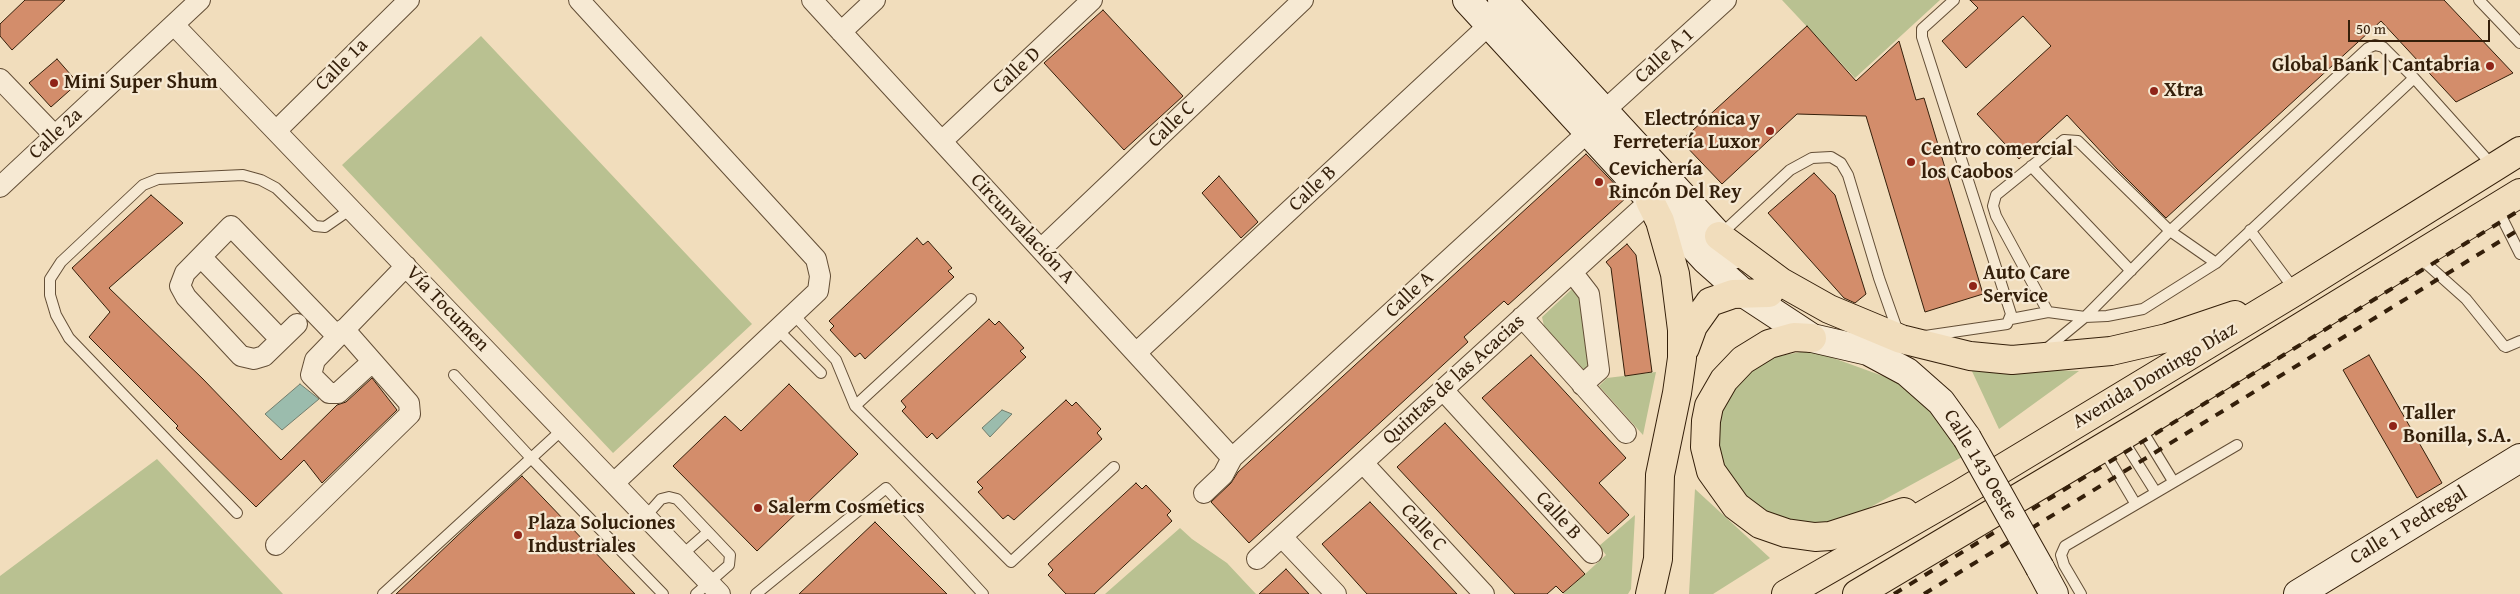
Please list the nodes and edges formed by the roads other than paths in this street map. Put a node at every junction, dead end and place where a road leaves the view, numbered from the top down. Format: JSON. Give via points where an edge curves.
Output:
{"nodes":[{"id":1,"x":200,"y":0,"type":"edge"},
{"id":2,"x":409,"y":0,"type":"edge"},
{"id":3,"x":579,"y":0,"type":"edge"},
{"id":4,"x":812,"y":0,"type":"edge"},
{"id":5,"x":875,"y":0,"type":"edge"},
{"id":6,"x":1092,"y":0,"type":"edge"},
{"id":7,"x":1303,"y":0,"type":"edge"},
{"id":8,"x":1467,"y":0,"type":"edge"},
{"id":9,"x":1726,"y":0,"type":"edge"},
{"id":10,"x":1954,"y":0,"type":"edge"},
{"id":11,"x":2479,"y":0,"type":"edge"},
{"id":12,"x":1504,"y":8,"type":"edge"},
{"id":13,"x":174,"y":25,"type":"junction"},
{"id":14,"x":841,"y":32,"type":"junction"},
{"id":15,"x":1517,"y":36,"type":"junction"},
{"id":16,"x":2520,"y":43,"type":"edge"},
{"id":17,"x":0,"y":78,"type":"edge"},
{"id":18,"x":2414,"y":78,"type":"junction"},
{"id":19,"x":1604,"y":111,"type":"junction"},
{"id":20,"x":276,"y":131,"type":"junction"},
{"id":21,"x":1588,"y":132,"type":"junction"},
{"id":22,"x":54,"y":136,"type":"junction"},
{"id":23,"x":942,"y":142,"type":"junction"},
{"id":24,"x":2520,"y":151,"type":"edge"},
{"id":25,"x":2032,"y":166,"type":"junction"},
{"id":26,"x":2494,"y":167,"type":"junction"},
{"id":27,"x":0,"y":187,"type":"edge"},
{"id":28,"x":2520,"y":193,"type":"edge"},
{"id":29,"x":1650,"y":201,"type":"junction"},
{"id":30,"x":2496,"y":208,"type":"junction"},
{"id":31,"x":351,"y":209,"type":"junction"},
{"id":32,"x":1674,"y":224,"type":"junction"},
{"id":33,"x":2250,"y":230,"type":"junction"},
{"id":34,"x":2170,"y":231,"type":"junction"},
{"id":35,"x":1709,"y":238,"type":"junction"},
{"id":36,"x":1041,"y":249,"type":"junction"},
{"id":37,"x":2520,"y":254,"type":"edge"},
{"id":38,"x":202,"y":257,"type":"junction"},
{"id":39,"x":2419,"y":257,"type":"junction"},
{"id":40,"x":2216,"y":263,"type":"junction"},
{"id":41,"x":406,"y":266,"type":"junction"},
{"id":42,"x":2131,"y":271,"type":"junction"},
{"id":43,"x":1572,"y":272,"type":"junction"},
{"id":44,"x":1742,"y":292,"type":"junction"},
{"id":45,"x":1769,"y":293,"type":"junction"},
{"id":46,"x":2289,"y":296,"type":"junction"},
{"id":47,"x":971,"y":299,"type":"dead end"},
{"id":48,"x":2048,"y":312,"type":"junction"},
{"id":49,"x":794,"y":315,"type":"junction"},
{"id":50,"x":2085,"y":317,"type":"junction"},
{"id":51,"x":1522,"y":318,"type":"junction"},
{"id":52,"x":2011,"y":319,"type":"junction"},
{"id":53,"x":297,"y":324,"type":"dead end"},
{"id":54,"x":778,"y":330,"type":"junction"},
{"id":55,"x":341,"y":333,"type":"junction"},
{"id":56,"x":280,"y":339,"type":"junction"},
{"id":57,"x":1818,"y":339,"type":"junction"},
{"id":58,"x":1901,"y":339,"type":"junction"},
{"id":59,"x":2520,"y":341,"type":"edge"},
{"id":60,"x":1136,"y":352,"type":"junction"},
{"id":61,"x":1682,"y":358,"type":"junction"},
{"id":62,"x":2034,"y":359,"type":"junction"},
{"id":63,"x":372,"y":362,"type":"junction"},
{"id":64,"x":821,"y":373,"type":"dead end"},
{"id":65,"x":454,"y":375,"type":"dead end"},
{"id":66,"x":1582,"y":386,"type":"junction"},
{"id":67,"x":1443,"y":390,"type":"junction"},
{"id":68,"x":855,"y":406,"type":"junction"},
{"id":69,"x":563,"y":429,"type":"junction"},
{"id":70,"x":1626,"y":433,"type":"dead end"},
{"id":71,"x":2121,"y":437,"type":"junction"},
{"id":72,"x":2237,"y":445,"type":"dead end"},
{"id":73,"x":531,"y":458,"type":"junction"},
{"id":74,"x":1232,"y":458,"type":"junction"},
{"id":75,"x":2520,"y":458,"type":"edge"},
{"id":76,"x":1363,"y":463,"type":"junction"},
{"id":77,"x":1114,"y":467,"type":"dead end"},
{"id":78,"x":614,"y":482,"type":"junction"},
{"id":79,"x":2172,"y":482,"type":"junction"},
{"id":80,"x":2155,"y":491,"type":"junction"},
{"id":81,"x":1204,"y":493,"type":"dead end"},
{"id":82,"x":1960,"y":494,"type":"junction"},
{"id":83,"x":2135,"y":502,"type":"junction"},
{"id":84,"x":237,"y":513,"type":"dead end"},
{"id":85,"x":646,"y":516,"type":"junction"},
{"id":86,"x":708,"y":532,"type":"junction"},
{"id":87,"x":1282,"y":537,"type":"junction"},
{"id":88,"x":276,"y":545,"type":"dead end"},
{"id":89,"x":1592,"y":553,"type":"dead end"},
{"id":90,"x":683,"y":554,"type":"junction"},
{"id":91,"x":1257,"y":559,"type":"dead end"},
{"id":92,"x":709,"y":590,"type":"edge"},
{"id":93,"x":759,"y":593,"type":"edge"},
{"id":94,"x":383,"y":594,"type":"edge"},
{"id":95,"x":662,"y":594,"type":"edge"},
{"id":96,"x":983,"y":594,"type":"edge"},
{"id":97,"x":1336,"y":594,"type":"edge"},
{"id":98,"x":1484,"y":594,"type":"edge"},
{"id":99,"x":1650,"y":594,"type":"edge"},
{"id":100,"x":1786,"y":594,"type":"edge"},
{"id":101,"x":1857,"y":594,"type":"edge"},
{"id":102,"x":2054,"y":594,"type":"edge"},
{"id":103,"x":2082,"y":594,"type":"edge"},
{"id":104,"x":2298,"y":594,"type":"edge"}],
"edges":[{"from":1,"to":13,"type":"street","name":"Calle 2a"},
{"from":2,"to":20,"type":"street","name":"Calle 1a"},
{"from":3,"to":49,"type":"street","via":[[816,259],[820,276],[818,291]]},
{"from":4,"to":14,"type":"street","name":"Circunvalación A"},
{"from":5,"to":14,"type":"street"},
{"from":6,"to":23,"type":"street","name":"Calle D"},
{"from":7,"to":36,"type":"street","name":"Calle C"},
{"from":8,"to":12,"type":"street"},
{"from":9,"to":19,"type":"street","name":"Calle A 1"},
{"from":10,"to":52,"type":"lane","via":[[1922,29],[1922,37]]},
{"from":11,"to":16,"type":"lane"},
{"from":12,"to":15,"type":"street"},
{"from":12,"to":60,"type":"street","name":"Calle B"},
{"from":13,"to":20,"type":"street","name":"Vía Tocumen"},
{"from":13,"to":22,"type":"street","name":"Calle 2a"},
{"from":14,"to":23,"type":"street","name":"Circunvalación A"},
{"from":15,"to":19,"type":"street"},
{"from":15,"to":21,"type":"street","name":"Calle 143 Oeste"},
{"from":17,"to":22,"type":"street"},
{"from":18,"to":26,"type":"lane"},
{"from":18,"to":33,"type":"lane"},
{"from":18,"to":34,"type":"lane","via":[[2383,48],[2375,45],[2368,48]]},
{"from":19,"to":35,"type":"street"},
{"from":20,"to":31,"type":"street","name":"Vía Tocumen"},
{"from":21,"to":29,"type":"street","name":"Calle 143 Oeste"},
{"from":21,"to":74,"type":"street","name":"Calle A"},
{"from":22,"to":27,"type":"street","name":"Calle 2a"},
{"from":23,"to":36,"type":"street","name":"Circunvalación A"},
{"from":24,"to":26,"type":"main road","name":"Avenida Domingo Díaz"},
{"from":25,"to":34,"type":"lane","via":[[2064,140],[2078,142]]},
{"from":25,"to":42,"type":"lane"},
{"from":25,"to":48,"type":"lane","via":[[1996,194],[1993,206]]},
{"from":26,"to":46,"type":"main road","name":"Avenida Domingo Díaz"},
{"from":28,"to":30,"type":"main road","name":"Avenida Domingo Díaz"},
{"from":29,"to":32,"type":"street","name":"Calle 143 Oeste"},
{"from":29,"to":43,"type":"street","name":"Quintas de las Acacias"},
{"from":29,"to":61,"type":"main road","via":[[1664,234],[1679,292]]},
{"from":30,"to":37,"type":"lane"},
{"from":30,"to":39,"type":"main road","name":"Avenida Domingo Díaz"},
{"from":31,"to":41,"type":"street","name":"Vía Tocumen"},
{"from":31,"to":84,"type":"lane","via":[[325,227],[315,226],[276,188],[261,180],[243,175],[158,179],[143,185],[61,262],[50,279],[50,295],[56,315],[69,338]]},
{"from":32,"to":35,"type":"lane"},
{"from":32,"to":44,"type":"street","name":"Calle 143 Oeste","via":[[1706,260]]},
{"from":33,"to":40,"type":"lane"},
{"from":33,"to":46,"type":"lane"},
{"from":34,"to":40,"type":"lane"},
{"from":34,"to":42,"type":"lane"},
{"from":35,"to":45,"type":"street"},
{"from":35,"to":58,"type":"main road","via":[[1802,295],[1854,321]]},
{"from":35,"to":58,"type":"lane","via":[[1790,170],[1812,158],[1831,157],[1841,163],[1848,175],[1878,278]]},
{"from":36,"to":60,"type":"street","name":"Circunvalación A"},
{"from":38,"to":55,"type":"street","via":[[231,226]]},
{"from":38,"to":56,"type":"street"},
{"from":38,"to":56,"type":"street","via":[[185,273],[180,286],[186,297],[241,356],[254,360],[264,356]]},
{"from":39,"to":59,"type":"lane","via":[[2466,299],[2504,346]]},
{"from":39,"to":71,"type":"main road","name":"Avenida Domingo Díaz"},
{"from":40,"to":50,"type":"lane","via":[[2142,309]]},
{"from":41,"to":55,"type":"street"},
{"from":41,"to":69,"type":"street","name":"Vía Tocumen"},
{"from":42,"to":50,"type":"lane"},
{"from":43,"to":51,"type":"street","name":"Quintas de las Acacias"},
{"from":43,"to":66,"type":"street","via":[[1589,294],[1599,370]]},
{"from":44,"to":45,"type":"main road"},
{"from":44,"to":57,"type":"street","name":"Calle 143 Oeste"},
{"from":44,"to":61,"type":"main road","via":[[1716,298],[1705,307],[1688,337]]},
{"from":45,"to":57,"type":"street","via":[[1816,327]]},
{"from":46,"to":62,"type":"main road","via":[[2140,345]]},
{"from":46,"to":82,"type":"main road","name":"Avenida Domingo Díaz"},
{"from":47,"to":68,"type":"lane"},
{"from":48,"to":50,"type":"lane"},
{"from":48,"to":52,"type":"lane"},
{"from":49,"to":54,"type":"street"},
{"from":49,"to":68,"type":"lane","via":[[836,360]]},
{"from":50,"to":62,"type":"lane"},
{"from":51,"to":66,"type":"street"},
{"from":51,"to":67,"type":"street","name":"Quintas de las Acacias"},
{"from":52,"to":58,"type":"lane","via":[[2007,324]]},
{"from":53,"to":56,"type":"street"},
{"from":54,"to":64,"type":"lane"},
{"from":54,"to":78,"type":"street"},
{"from":55,"to":63,"type":"street"},
{"from":55,"to":63,"type":"street","via":[[311,367],[311,375],[329,393],[338,393],[346,388]]},
{"from":57,"to":82,"type":"main road","via":[[1782,340],[1754,352],[1731,370],[1712,400],[1704,435],[1708,461],[1719,485],[1736,506],[1760,524],[1798,536],[1815,537],[1843,532]]},
{"from":57,"to":102,"type":"street","name":"Calle 143 Oeste","bridge":true,"via":[[1868,352],[1907,372],[1941,402],[1967,438]]},
{"from":58,"to":62,"type":"main road","via":[[1970,356]]},
{"from":60,"to":74,"type":"street","name":"Circunvalación A"},
{"from":61,"to":99,"type":"main road","via":[[1661,467],[1658,559]]},
{"from":63,"to":88,"type":"street","via":[[409,403],[410,414]]},
{"from":65,"to":73,"type":"lane"},
{"from":66,"to":70,"type":"street"},
{"from":67,"to":76,"type":"street","name":"Quintas de las Acacias"},
{"from":67,"to":89,"type":"street","name":"Calle B"},
{"from":68,"to":77,"type":"lane","via":[[1011,562]]},
{"from":69,"to":73,"type":"lane"},
{"from":69,"to":78,"type":"street","name":"Vía Tocumen"},
{"from":71,"to":79,"type":"lane"},
{"from":71,"to":80,"type":"lane"},
{"from":71,"to":83,"type":"lane"},
{"from":71,"to":101,"type":"main road","name":"Avenida Domingo Díaz"},
{"from":72,"to":79,"type":"lane"},
{"from":73,"to":94,"type":"lane"},
{"from":73,"to":95,"type":"lane"},
{"from":74,"to":81,"type":"street","name":"Calle A","via":[[1223,475]]},
{"from":75,"to":104,"type":"street","name":"Calle 1 Pedregal"},
{"from":76,"to":87,"type":"street","name":"Quintas de las Acacias"},
{"from":76,"to":98,"type":"street","name":"Calle C"},
{"from":78,"to":85,"type":"street","name":"Vía Tocumen"},
{"from":79,"to":80,"type":"lane"},
{"from":80,"to":83,"type":"lane"},
{"from":82,"to":100,"type":"main road","name":"Avenida Domingo Díaz"},
{"from":83,"to":103,"type":"lane","via":[[2065,546],[2061,555],[2064,565]]},
{"from":85,"to":86,"type":"lane","via":[[661,500],[668,497],[677,499]]},
{"from":85,"to":90,"type":"street","name":"Vía Tocumen"},
{"from":86,"to":90,"type":"lane"},
{"from":86,"to":92,"type":"lane","via":[[731,560]]},
{"from":87,"to":91,"type":"street","name":"Quintas de las Acacias"},
{"from":87,"to":97,"type":"street"},
{"from":90,"to":92,"type":"street","name":"Vía Tocumen"},
{"from":93,"to":96,"type":"lane","via":[[886,488]]}]}
